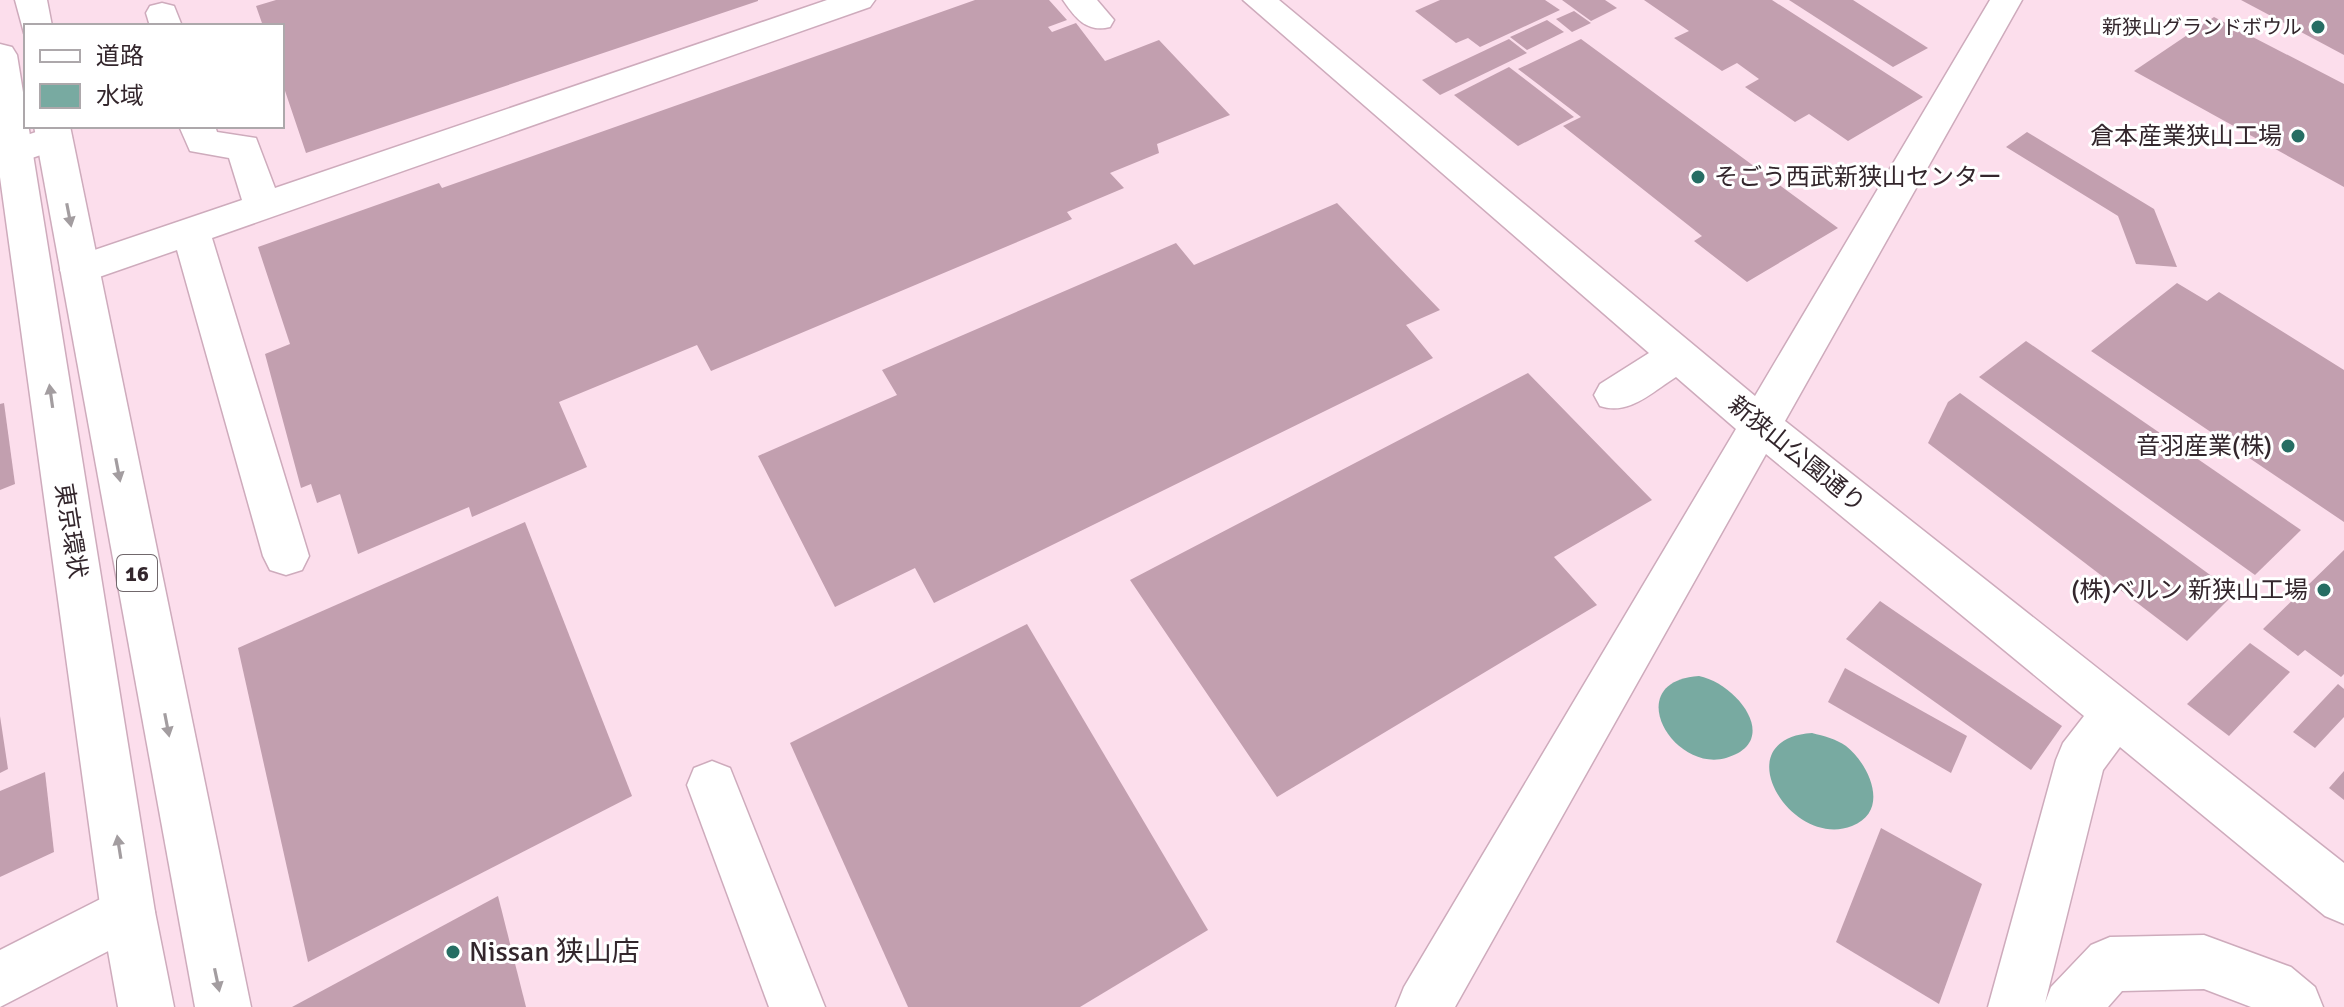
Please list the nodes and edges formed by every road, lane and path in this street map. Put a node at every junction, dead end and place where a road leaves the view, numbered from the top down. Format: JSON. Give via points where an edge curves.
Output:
{"nodes":[{"id":1,"x":31,"y":0,"type":"edge"},
{"id":2,"x":859,"y":0,"type":"edge"},
{"id":3,"x":1259,"y":0,"type":"edge"},
{"id":4,"x":2006,"y":0,"type":"edge"},
{"id":5,"x":36,"y":24,"type":"edge"},
{"id":6,"x":0,"y":55,"type":"edge"},
{"id":7,"x":24,"y":125,"type":"edge"},
{"id":8,"x":198,"y":128,"type":"edge"},
{"id":9,"x":30,"y":143,"type":"edge"},
{"id":10,"x":263,"y":207,"type":"junction"},
{"id":11,"x":191,"y":232,"type":"junction"},
{"id":12,"x":79,"y":270,"type":"junction"},
{"id":13,"x":1678,"y":355,"type":"junction"},
{"id":14,"x":1615,"y":395,"type":"dead end"},
{"id":15,"x":1759,"y":424,"type":"junction"},
{"id":16,"x":286,"y":556,"type":"dead end"},
{"id":17,"x":2116,"y":713,"type":"junction"},
{"id":18,"x":712,"y":785,"type":"dead end"},
{"id":19,"x":2344,"y":897,"type":"edge"},
{"id":20,"x":128,"y":912,"type":"junction"},
{"id":21,"x":0,"y":980,"type":"edge"},
{"id":22,"x":146,"y":1007,"type":"edge"},
{"id":23,"x":223,"y":1007,"type":"edge"},
{"id":24,"x":797,"y":1007,"type":"edge"},
{"id":25,"x":1424,"y":1007,"type":"edge"},
{"id":26,"x":2016,"y":1007,"type":"edge"},
{"id":27,"x":2071,"y":1007,"type":"edge"},
{"id":28,"x":2295,"y":1007,"type":"edge"}],
"edges":[{"from":1,"to":5,"type":"main road"},
{"from":2,"to":10,"type":"main road"},
{"from":3,"to":13,"type":"main road","name":"新狭山公園通り"},
{"from":4,"to":15,"type":"main road"},
{"from":6,"to":7,"type":"main road","name":"東京環状","number":"16"},
{"from":8,"to":10,"type":"main road","via":[[203,143],[243,147]]},
{"from":9,"to":12,"type":"main road","name":"東京環状","number":"16","one_way":true},
{"from":20,"to":9,"type":"main road","name":"東京環状","number":"16","one_way":true},
{"from":10,"to":11,"type":"main road"},
{"from":11,"to":12,"type":"main road"},
{"from":11,"to":16,"type":"main road"},
{"from":12,"to":23,"type":"main road","name":"東京環状","number":"16","one_way":true},
{"from":13,"to":14,"type":"main road"},
{"from":13,"to":15,"type":"main road","name":"新狭山公園通り"},
{"from":15,"to":17,"type":"main road","name":"新狭山公園通り"},
{"from":15,"to":25,"type":"main road"},
{"from":17,"to":19,"type":"main road","name":"新狭山公園通り"},
{"from":17,"to":26,"type":"main road","via":[[2081,760]]},
{"from":18,"to":24,"type":"main road"},
{"from":20,"to":21,"type":"main road"},
{"from":20,"to":22,"type":"main road","name":"東京環状","number":"16"},
{"from":27,"to":28,"type":"main road","via":[[2110,964],[2204,962],[2271,987]]}]}
